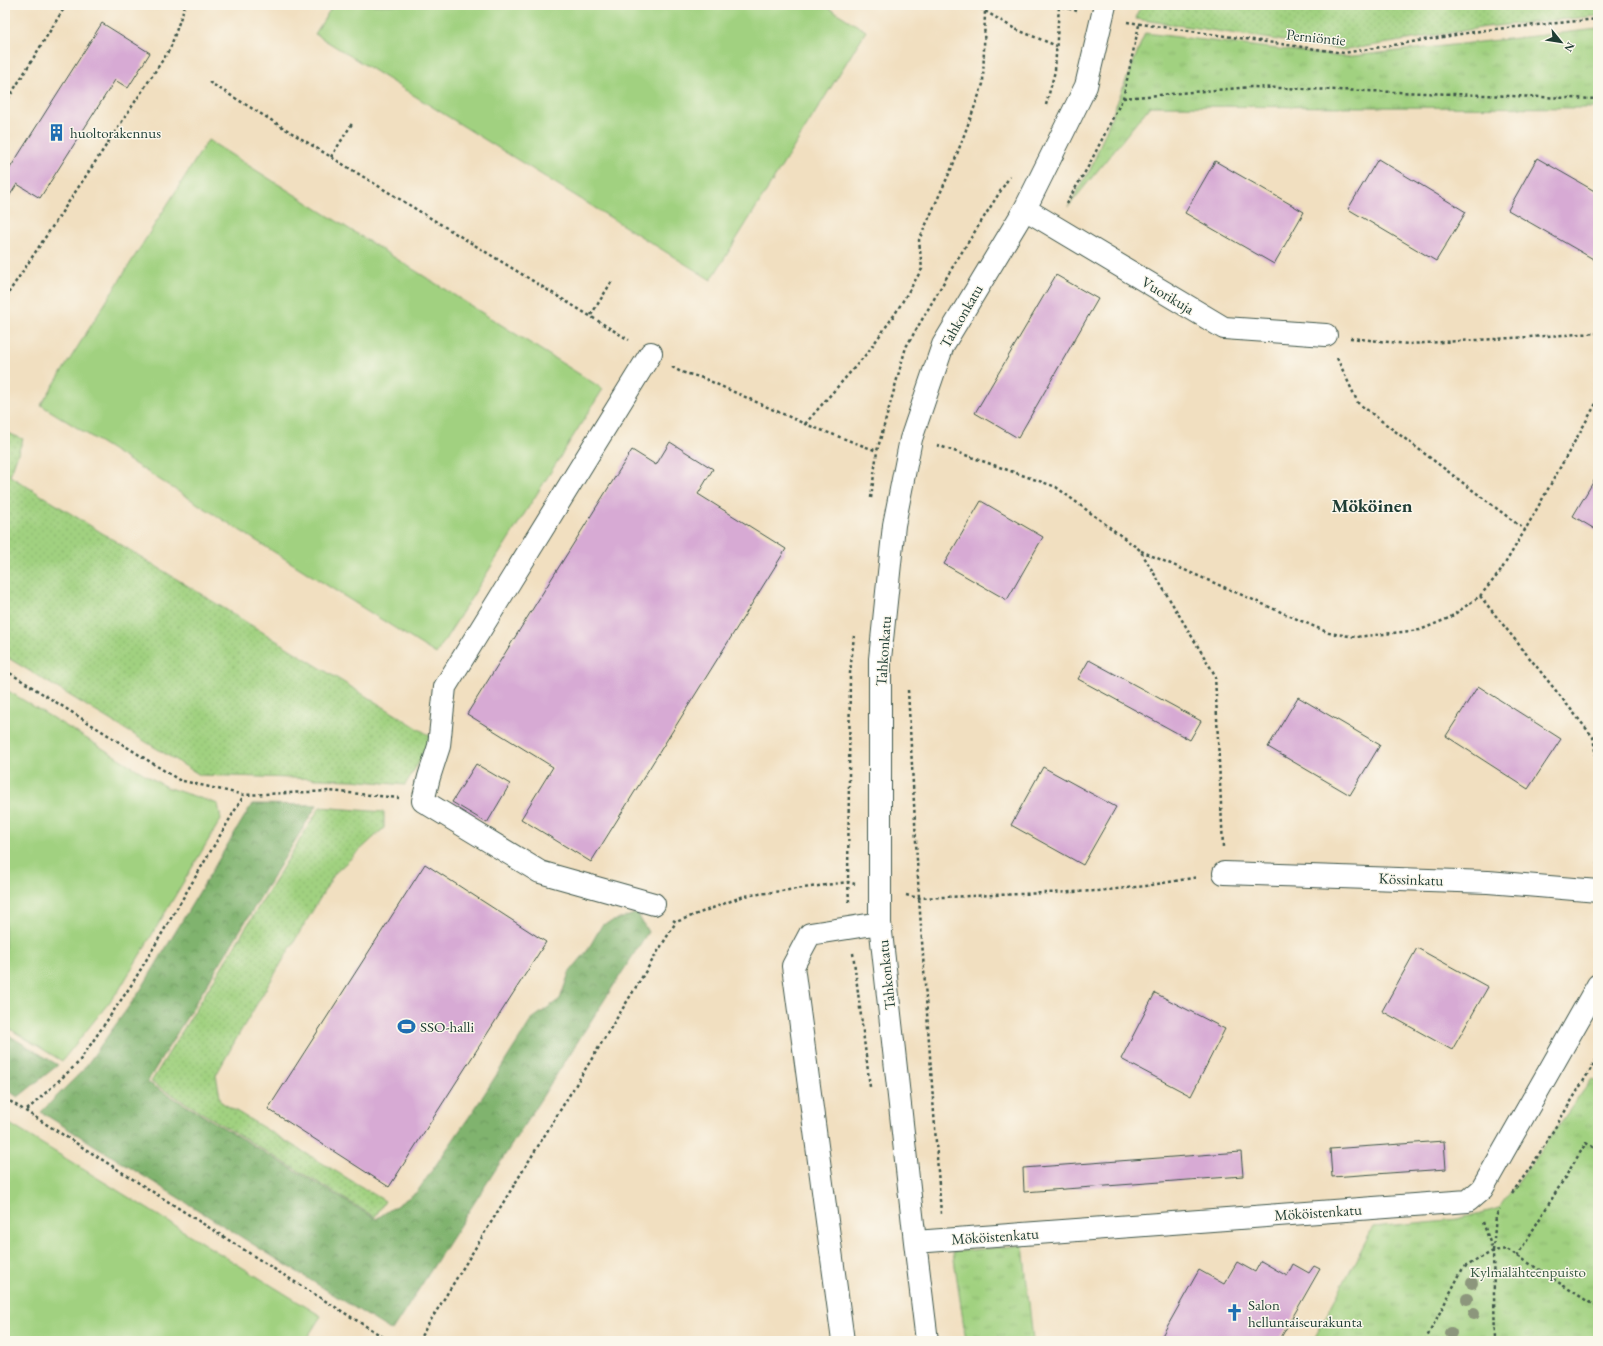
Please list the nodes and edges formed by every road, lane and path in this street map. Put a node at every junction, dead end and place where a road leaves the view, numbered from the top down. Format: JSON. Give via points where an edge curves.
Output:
{"nodes":[{"id":1,"x":66,"y":5,"type":"edge"},
{"id":2,"x":186,"y":5,"type":"edge"},
{"id":3,"x":975,"y":5,"type":"edge"},
{"id":4,"x":1057,"y":5,"type":"edge"},
{"id":5,"x":985,"y":11,"type":"junction"},
{"id":6,"x":1103,"y":11,"type":"edge"},
{"id":7,"x":1598,"y":19,"type":"edge"},
{"id":8,"x":1139,"y":25,"type":"junction"},
{"id":9,"x":1057,"y":46,"type":"dead end"},
{"id":10,"x":209,"y":82,"type":"dead end"},
{"id":11,"x":1123,"y":98,"type":"junction"},
{"id":12,"x":1598,"y":99,"type":"edge"},
{"id":13,"x":5,"y":104,"type":"edge"},
{"id":14,"x":353,"y":122,"type":"dead end"},
{"id":15,"x":331,"y":157,"type":"junction"},
{"id":16,"x":1025,"y":209,"type":"junction"},
{"id":17,"x":1052,"y":227,"type":"junction"},
{"id":18,"x":612,"y":281,"type":"dead end"},
{"id":19,"x":5,"y":286,"type":"edge"},
{"id":20,"x":10,"y":289,"type":"junction"},
{"id":21,"x":5,"y":298,"type":"edge"},
{"id":22,"x":591,"y":316,"type":"junction"},
{"id":23,"x":1598,"y":332,"type":"edge"},
{"id":24,"x":1326,"y":335,"type":"junction"},
{"id":25,"x":651,"y":353,"type":"junction"},
{"id":26,"x":1598,"y":400,"type":"edge"},
{"id":27,"x":805,"y":424,"type":"junction"},
{"id":28,"x":933,"y":443,"type":"dead end"},
{"id":29,"x":877,"y":451,"type":"dead end"},
{"id":30,"x":1525,"y":530,"type":"junction"},
{"id":31,"x":1140,"y":550,"type":"junction"},
{"id":32,"x":1480,"y":596,"type":"junction"},
{"id":33,"x":5,"y":670,"type":"edge"},
{"id":34,"x":908,"y":684,"type":"dead end"},
{"id":35,"x":244,"y":794,"type":"junction"},
{"id":36,"x":423,"y":801,"type":"junction"},
{"id":37,"x":1224,"y":873,"type":"junction"},
{"id":38,"x":880,"y":890,"type":"junction"},
{"id":39,"x":1598,"y":891,"type":"edge"},
{"id":40,"x":919,"y":898,"type":"junction"},
{"id":41,"x":654,"y":904,"type":"joint"},
{"id":42,"x":676,"y":922,"type":"junction"},
{"id":43,"x":880,"y":923,"type":"junction"},
{"id":44,"x":1598,"y":985,"type":"edge"},
{"id":45,"x":1598,"y":1057,"type":"edge"},
{"id":46,"x":5,"y":1098,"type":"edge"},
{"id":47,"x":27,"y":1110,"type":"junction"},
{"id":48,"x":1598,"y":1150,"type":"edge"},
{"id":49,"x":1508,"y":1198,"type":"dead end"},
{"id":50,"x":1468,"y":1201,"type":"junction"},
{"id":51,"x":1504,"y":1204,"type":"dead end"},
{"id":52,"x":942,"y":1240,"type":"junction"},
{"id":53,"x":915,"y":1242,"type":"junction"},
{"id":54,"x":1493,"y":1251,"type":"junction"},
{"id":55,"x":1517,"y":1256,"type":"junction"},
{"id":56,"x":1598,"y":1308,"type":"edge"},
{"id":57,"x":388,"y":1340,"type":"dead end"},
{"id":58,"x":418,"y":1341,"type":"edge"},
{"id":59,"x":842,"y":1341,"type":"edge"},
{"id":60,"x":927,"y":1341,"type":"edge"},
{"id":61,"x":1425,"y":1341,"type":"edge"},
{"id":62,"x":1496,"y":1341,"type":"edge"}],
"edges":[{"from":1,"to":13,"type":"path"},
{"from":2,"to":20,"type":"path","via":[[170,49]]},
{"from":3,"to":5,"type":"path"},
{"from":4,"to":6,"type":"path","name":"Perniöntie"},
{"from":5,"to":9,"type":"path","via":[[1015,29]]},
{"from":5,"to":27,"type":"path","via":[[983,84],[953,164],[919,240],[922,268],[895,314],[868,352]]},
{"from":6,"to":8,"type":"path","name":"Perniöntie"},
{"from":6,"to":16,"type":"street","name":"Tahkonkatu","via":[[1086,86]]},
{"from":7,"to":8,"type":"path","name":"Perniöntie","via":[[1486,30],[1344,53]]},
{"from":8,"to":11,"type":"path"},
{"from":10,"to":15,"type":"path"},
{"from":11,"to":12,"type":"path","via":[[1251,87]]},
{"from":11,"to":17,"type":"path","via":[[1088,167]]},
{"from":14,"to":15,"type":"path"},
{"from":15,"to":22,"type":"path"},
{"from":16,"to":17,"type":"street","name":"Vuorikuja"},
{"from":16,"to":38,"type":"street","name":"Tahkonkatu","via":[[943,345],[911,439],[894,525],[880,659]]},
{"from":17,"to":24,"type":"street","name":"Vuorikuja","via":[[1224,328]]},
{"from":18,"to":22,"type":"path"},
{"from":19,"to":20,"type":"path"},
{"from":20,"to":21,"type":"path"},
{"from":22,"to":25,"type":"path"},
{"from":23,"to":24,"type":"path","via":[[1408,344]]},
{"from":24,"to":30,"type":"path","via":[[1358,403]]},
{"from":25,"to":27,"type":"path","via":[[681,372],[703,378]]},
{"from":25,"to":36,"type":"street","via":[[445,687],[439,746]]},
{"from":26,"to":30,"type":"path"},
{"from":27,"to":29,"type":"path"},
{"from":28,"to":31,"type":"path","via":[[1056,487]]},
{"from":30,"to":32,"type":"path","via":[[1500,572]]},
{"from":31,"to":32,"type":"path","via":[[1329,633],[1356,637],[1420,630],[1449,618]]},
{"from":31,"to":37,"type":"path","via":[[1215,675]]},
{"from":32,"to":39,"type":"path","via":[[1593,737],[1598,770]]},
{"from":33,"to":35,"type":"path","via":[[179,780]]},
{"from":34,"to":40,"type":"path"},
{"from":35,"to":36,"type":"path","via":[[330,791]]},
{"from":35,"to":47,"type":"path","via":[[132,984],[78,1063]]},
{"from":36,"to":41,"type":"street","via":[[540,872]]},
{"from":37,"to":39,"type":"street","name":"Kössinkatu","via":[[1488,882]]},
{"from":37,"to":40,"type":"path","via":[[1097,891]]},
{"from":38,"to":40,"type":"path"},
{"from":38,"to":42,"type":"path","via":[[848,882],[744,896]]},
{"from":38,"to":43,"type":"street","name":"Tahkonkatu"},
{"from":40,"to":52,"type":"path"},
{"from":41,"to":42,"type":"path"},
{"from":42,"to":58,"type":"path"},
{"from":43,"to":53,"type":"street","name":"Tahkonkatu"},
{"from":43,"to":59,"type":"street","via":[[810,934],[793,966]]},
{"from":44,"to":50,"type":"street","via":[[1482,1190]]},
{"from":45,"to":49,"type":"path","via":[[1533,1164]]},
{"from":46,"to":47,"type":"path"},
{"from":47,"to":57,"type":"path"},
{"from":48,"to":55,"type":"path","via":[[1586,1143]]},
{"from":50,"to":52,"type":"street","name":"Mököistenkatu"},
{"from":50,"to":54,"type":"path","via":[[1482,1218]]},
{"from":51,"to":54,"type":"path","via":[[1496,1216]]},
{"from":52,"to":53,"type":"street","name":"Mököistenkatu"},
{"from":53,"to":60,"type":"street","name":"Tahkonkatu"},
{"from":54,"to":55,"type":"path","via":[[1507,1249]]},
{"from":54,"to":61,"type":"path","via":[[1463,1268]]},
{"from":54,"to":62,"type":"path"},
{"from":55,"to":56,"type":"path"}]}
